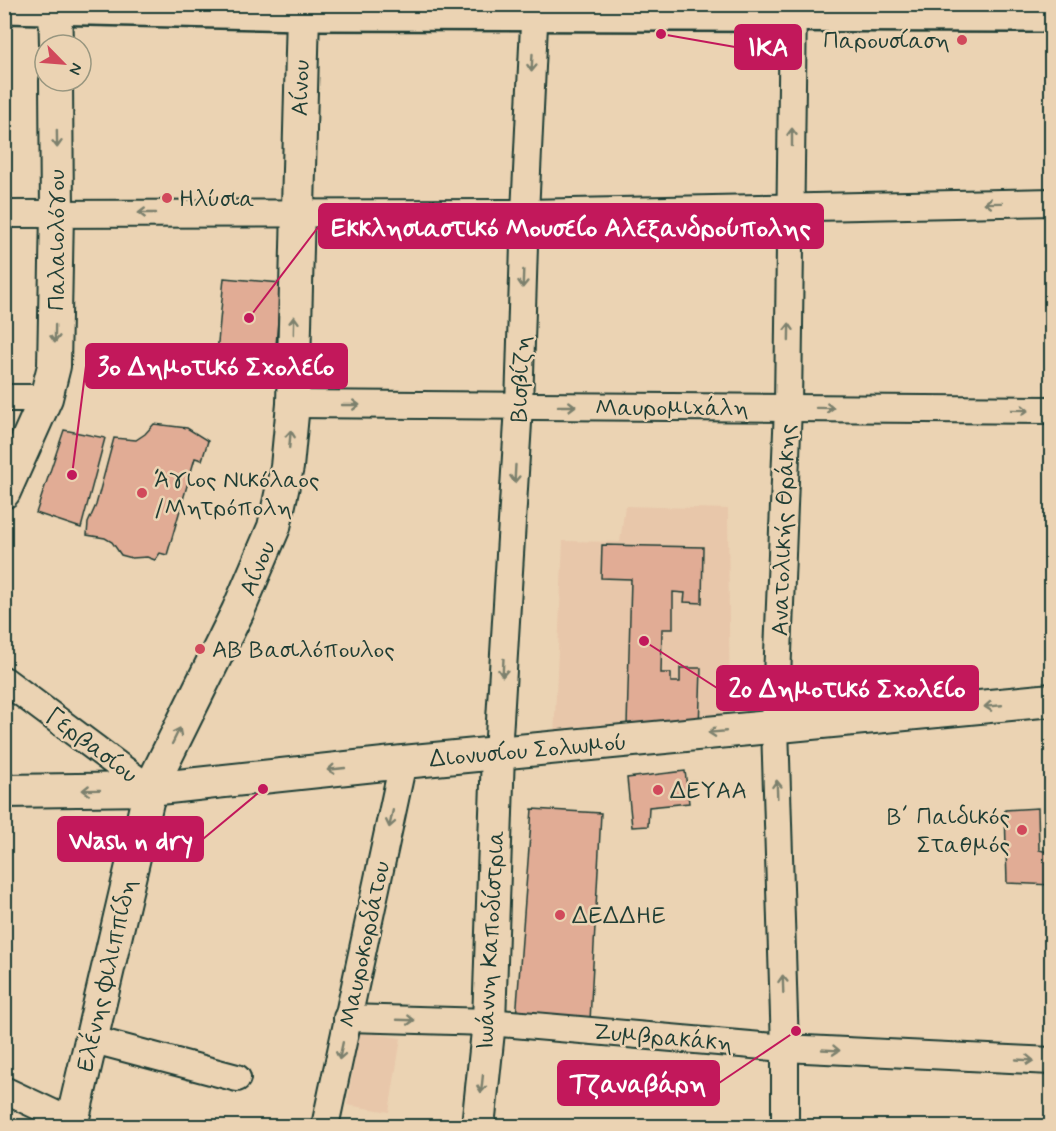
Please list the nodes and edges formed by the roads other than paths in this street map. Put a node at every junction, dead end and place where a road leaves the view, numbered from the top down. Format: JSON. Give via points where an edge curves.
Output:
{"nodes":[{"id":1,"x":56,"y":5,"type":"edge"},
{"id":2,"x":4,"y":6,"type":"edge"},
{"id":3,"x":303,"y":9,"type":"edge"},
{"id":4,"x":793,"y":9,"type":"edge"},
{"id":5,"x":534,"y":10,"type":"edge"},
{"id":6,"x":1052,"y":15,"type":"edge"},
{"id":7,"x":56,"y":33,"type":"edge"},
{"id":8,"x":56,"y":93,"type":"edge"},
{"id":9,"x":1052,"y":202,"type":"edge"},
{"id":10,"x":792,"y":206,"type":"junction"},
{"id":11,"x":297,"y":212,"type":"junction"},
{"id":12,"x":57,"y":213,"type":"junction"},
{"id":13,"x":525,"y":213,"type":"junction"},
{"id":14,"x":4,"y":214,"type":"edge"},
{"id":15,"x":4,"y":398,"type":"edge"},
{"id":16,"x":46,"y":398,"type":"junction"},
{"id":17,"x":293,"y":404,"type":"junction"},
{"id":18,"x":519,"y":406,"type":"junction"},
{"id":19,"x":788,"y":407,"type":"junction"},
{"id":20,"x":1052,"y":410,"type":"edge"},
{"id":21,"x":4,"y":492,"type":"edge"},
{"id":22,"x":4,"y":680,"type":"edge"},
{"id":23,"x":1052,"y":700,"type":"edge"},
{"id":24,"x":775,"y":727,"type":"junction"},
{"id":25,"x":498,"y":753,"type":"junction"},
{"id":26,"x":403,"y":762,"type":"junction"},
{"id":27,"x":150,"y":789,"type":"junction"},
{"id":28,"x":4,"y":791,"type":"edge"},
{"id":29,"x":347,"y":1018,"type":"junction"},
{"id":30,"x":489,"y":1022,"type":"junction"},
{"id":31,"x":90,"y":1039,"type":"junction"},
{"id":32,"x":785,"y":1048,"type":"junction"},
{"id":33,"x":1052,"y":1061,"type":"edge"},
{"id":34,"x":237,"y":1078,"type":"dead end"},
{"id":35,"x":4,"y":1090,"type":"edge"},
{"id":36,"x":72,"y":1124,"type":"edge"},
{"id":37,"x":325,"y":1126,"type":"edge"},
{"id":38,"x":478,"y":1126,"type":"edge"},
{"id":39,"x":785,"y":1126,"type":"edge"}],
"edges":[{"from":1,"to":2,"type":"main road"},
{"from":1,"to":3,"type":"main road"},
{"from":1,"to":7,"type":"street"},
{"from":3,"to":5,"type":"main road"},
{"from":3,"to":11,"type":"street","name":"Αίνου"},
{"from":4,"to":5,"type":"main road"},
{"from":4,"to":6,"type":"main road"},
{"from":10,"to":4,"type":"street","name":"Ανατολικής Θράκης","one_way":true},
{"from":5,"to":13,"type":"street","name":"Βισβίζη","one_way":true},
{"from":8,"to":12,"type":"street","name":"Παλαιολόγου","one_way":true},
{"from":9,"to":10,"type":"street","one_way":true},
{"from":10,"to":13,"type":"street"},
{"from":19,"to":10,"type":"street","name":"Ανατολικής Θράκης","one_way":true},
{"from":11,"to":12,"type":"street","one_way":true},
{"from":11,"to":13,"type":"street"},
{"from":17,"to":11,"type":"street","name":"Αίνου","one_way":true},
{"from":12,"to":14,"type":"street"},
{"from":12,"to":16,"type":"street","name":"Παλαιολόγου","one_way":true,"via":[[55,350]]},
{"from":13,"to":18,"type":"street","name":"Βισβίζη","one_way":true},
{"from":15,"to":16,"type":"street"},
{"from":16,"to":21,"type":"street","name":"Παλαιολόγου"},
{"from":17,"to":18,"type":"street","name":"Μαυρομιχάλη","one_way":true},
{"from":27,"to":17,"type":"street","name":"Αίνου","one_way":true,"via":[[238,611],[274,527],[287,467]]},
{"from":18,"to":19,"type":"street","name":"Μαυρομιχάλη","one_way":true},
{"from":18,"to":25,"type":"street","name":"Βισβίζη","one_way":true},
{"from":19,"to":20,"type":"street","name":"Μαυρομιχάλη","one_way":true},
{"from":19,"to":24,"type":"street","name":"Ανατολικής Θράκης"},
{"from":22,"to":27,"type":"street","name":"Γερβασίου"},
{"from":23,"to":24,"type":"street","name":"Διονυσίου Σολωμού","one_way":true},
{"from":24,"to":25,"type":"street","name":"Διονυσίου Σολωμού","one_way":true},
{"from":32,"to":24,"type":"street","name":"Ανατολικής Θράκης","one_way":true},
{"from":25,"to":26,"type":"street","name":"Διονυσίου Σολωμού"},
{"from":25,"to":30,"type":"street","name":"Ιωάννη Καποδίστρια"},
{"from":26,"to":27,"type":"street","name":"Διονυσίου Σολωμού","one_way":true},
{"from":26,"to":29,"type":"street","name":"Μαυροκορδάτου","one_way":true},
{"from":27,"to":28,"type":"street","name":"Διονυσίου Σολωμού","one_way":true},
{"from":27,"to":31,"type":"street","name":"Ελένης Φιλιππίδη"},
{"from":29,"to":30,"type":"street","name":"Ζυμβρακάκη","one_way":true},
{"from":29,"to":37,"type":"street","name":"Μαυροκορδάτου","one_way":true},
{"from":30,"to":32,"type":"street","name":"Ζυμβρακάκη"},
{"from":30,"to":38,"type":"street","name":"Ιωάννη Καποδίστρια","one_way":true},
{"from":31,"to":34,"type":"street"},
{"from":31,"to":36,"type":"street","name":"Ελένης Φιλιππίδη"},
{"from":32,"to":33,"type":"street","name":"Ζυμβρακάκη","one_way":true},
{"from":32,"to":39,"type":"street","name":"Ανατολικής Θράκης"},
{"from":35,"to":36,"type":"street"}]}
